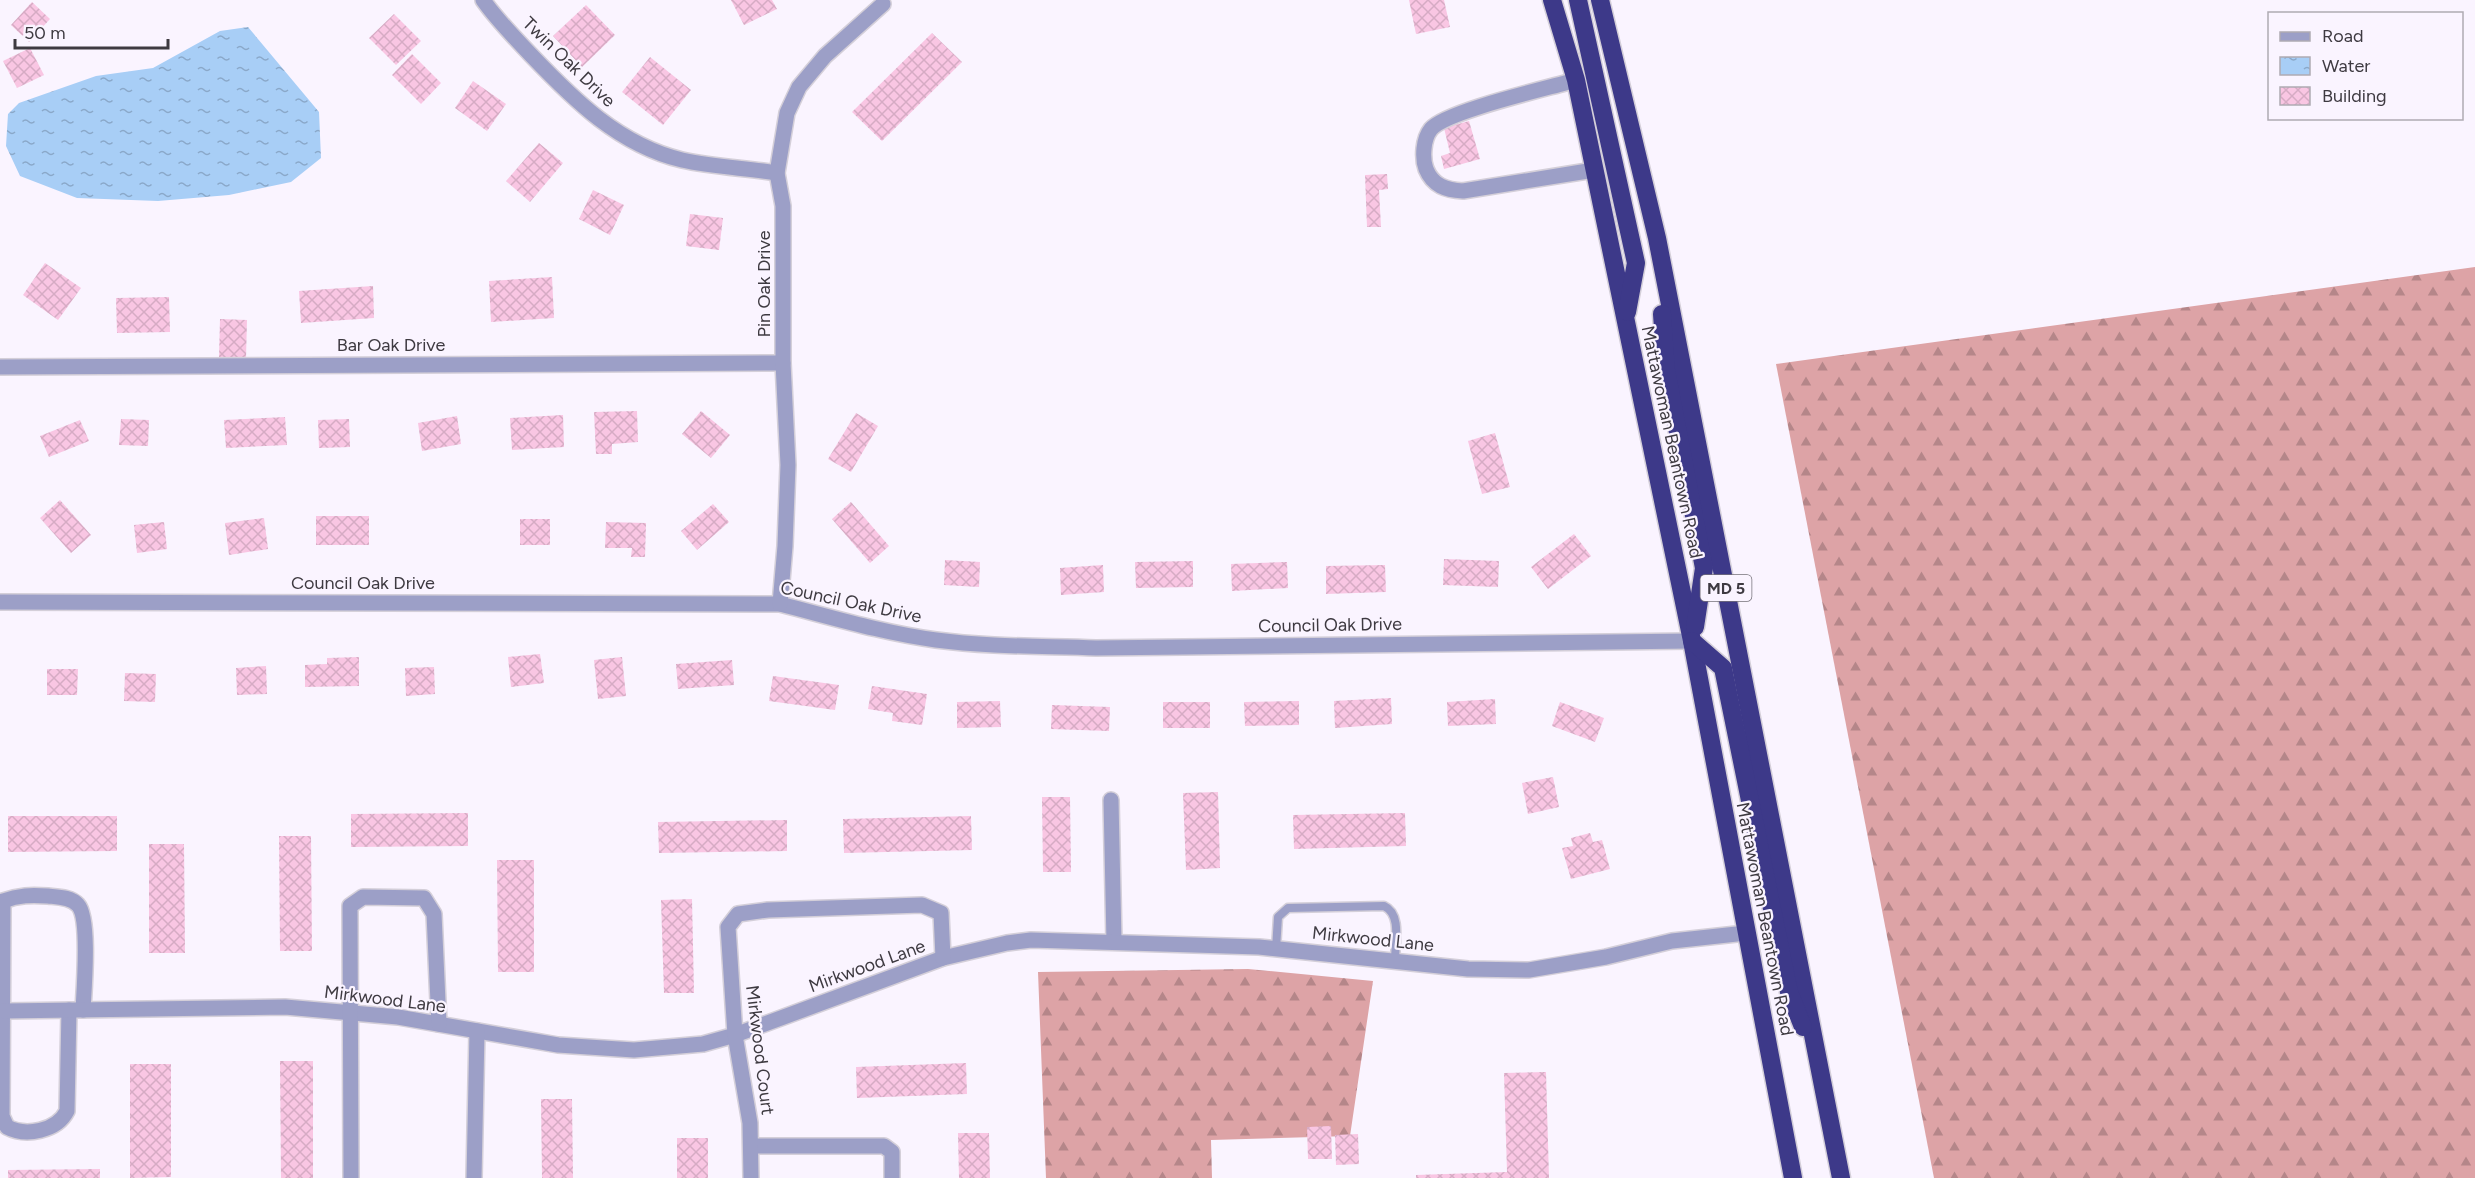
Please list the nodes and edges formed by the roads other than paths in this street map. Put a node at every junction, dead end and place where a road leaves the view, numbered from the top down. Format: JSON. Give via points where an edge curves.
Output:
{"nodes":[{"id":1,"x":483,"y":0,"type":"edge"},
{"id":2,"x":1552,"y":0,"type":"edge"},
{"id":3,"x":1578,"y":0,"type":"edge"},
{"id":4,"x":1600,"y":0,"type":"edge"},
{"id":5,"x":883,"y":2,"type":"edge"},
{"id":6,"x":1576,"y":80,"type":"junction"},
{"id":7,"x":1594,"y":170,"type":"junction"},
{"id":8,"x":777,"y":172,"type":"junction"},
{"id":9,"x":1657,"y":238,"type":"junction"},
{"id":10,"x":1626,"y":321,"type":"junction"},
{"id":11,"x":783,"y":363,"type":"junction"},
{"id":12,"x":0,"y":367,"type":"edge"},
{"id":13,"x":0,"y":602,"type":"edge"},
{"id":14,"x":780,"y":604,"type":"junction"},
{"id":15,"x":1692,"y":641,"type":"junction"},
{"id":16,"x":1111,"y":800,"type":"dead end"},
{"id":17,"x":1746,"y":933,"type":"junction"},
{"id":18,"x":1114,"y":942,"type":"junction"},
{"id":19,"x":1276,"y":949,"type":"junction"},
{"id":20,"x":944,"y":958,"type":"junction"},
{"id":21,"x":1395,"y":961,"type":"junction"},
{"id":22,"x":76,"y":1010,"type":"junction"},
{"id":23,"x":4,"y":1011,"type":"junction"},
{"id":24,"x":351,"y":1013,"type":"junction"},
{"id":25,"x":439,"y":1024,"type":"junction"},
{"id":26,"x":477,"y":1031,"type":"junction"},
{"id":27,"x":735,"y":1035,"type":"junction"},
{"id":28,"x":1819,"y":1065,"type":"junction"},
{"id":29,"x":751,"y":1146,"type":"junction"},
{"id":30,"x":351,"y":1178,"type":"edge"},
{"id":31,"x":474,"y":1178,"type":"edge"},
{"id":32,"x":751,"y":1178,"type":"edge"},
{"id":33,"x":892,"y":1178,"type":"edge"},
{"id":34,"x":1793,"y":1178,"type":"edge"},
{"id":35,"x":1841,"y":1178,"type":"edge"}],
"edges":[{"from":1,"to":8,"type":"street","name":"Twin Oak Drive","via":[[565,90],[600,121],[640,145],[682,160]]},
{"from":2,"to":6,"type":"highway","name":"Mattawoman Beantown Road","number":"MD 5"},
{"from":3,"to":10,"type":"highway","via":[[1636,263]]},
{"from":4,"to":9,"type":"highway","name":"Mattawoman Beantown Road","number":"MD 5"},
{"from":5,"to":8,"type":"street","name":"Pin Oak Drive","via":[[825,56],[800,87],[787,114]]},
{"from":6,"to":7,"type":"highway","name":"Mattawoman Beantown Road","number":"MD 5"},
{"from":6,"to":7,"type":"street","via":[[1441,122],[1431,129],[1425,142],[1424,163],[1429,177],[1441,188],[1463,191]]},
{"from":7,"to":10,"type":"highway","name":"Mattawoman Beantown Road","number":"MD 5"},
{"from":8,"to":11,"type":"street","name":"Pin Oak Drive","via":[[783,206]]},
{"from":9,"to":15,"type":"highway","via":[[1666,370],[1704,568]]},
{"from":9,"to":28,"type":"highway","name":"Mattawoman Beantown Road","number":"MD 5"},
{"from":10,"to":15,"type":"highway","name":"Mattawoman Beantown Road","number":"MD 5"},
{"from":11,"to":12,"type":"street","name":"Bar Oak Drive"},
{"from":11,"to":14,"type":"street","name":"Pin Oak Drive","via":[[788,465]]},
{"from":13,"to":14,"type":"street","name":"Council Oak Drive"},
{"from":14,"to":15,"type":"street","name":"Council Oak Drive","via":[[936,640],[1011,645],[1096,648]]},
{"from":15,"to":17,"type":"highway","name":"Mattawoman Beantown Road","number":"MD 5"},
{"from":15,"to":28,"type":"highway","via":[[1723,668],[1789,992]]},
{"from":16,"to":18,"type":"street"},
{"from":17,"to":21,"type":"street","name":"Mirkwood Lane","via":[[1672,941],[1529,970],[1468,969]]},
{"from":17,"to":34,"type":"highway","name":"Mattawoman Beantown Road","number":"MD 5"},
{"from":18,"to":19,"type":"street","name":"Mirkwood Lane"},
{"from":18,"to":20,"type":"street","name":"Mirkwood Lane","via":[[1023,941]]},
{"from":19,"to":21,"type":"street","name":"Mirkwood Lane"},
{"from":19,"to":21,"type":"lane","via":[[1278,917],[1288,908],[1384,906],[1395,916]]},
{"from":20,"to":27,"type":"street","name":"Mirkwood Lane"},
{"from":20,"to":27,"type":"street","name":"Mirkwood Court","via":[[941,913],[922,905],[738,914],[728,927]]},
{"from":22,"to":23,"type":"street","name":"Mirkwood Lane"},
{"from":22,"to":23,"type":"street","via":[[67,1111],[62,1122],[50,1128],[15,1131],[7,1127],[2,1116]]},
{"from":22,"to":23,"type":"street","via":[[85,926],[80,906],[72,900],[20,895],[3,901]]},
{"from":22,"to":24,"type":"street","name":"Mirkwood Lane","via":[[285,1007]]},
{"from":24,"to":25,"type":"street","name":"Mirkwood Lane"},
{"from":24,"to":25,"type":"street","via":[[350,906],[363,897],[424,898],[434,914]]},
{"from":24,"to":30,"type":"street"},
{"from":25,"to":26,"type":"street","name":"Mirkwood Lane"},
{"from":26,"to":27,"type":"street","name":"Mirkwood Lane","via":[[558,1045],[634,1050],[704,1044]]},
{"from":26,"to":31,"type":"street"},
{"from":27,"to":29,"type":"street","name":"Mirkwood Court"},
{"from":28,"to":35,"type":"highway","name":"Mattawoman Beantown Road","number":"MD 5"},
{"from":29,"to":32,"type":"street","name":"Mirkwood Court"},
{"from":29,"to":33,"type":"street","via":[[884,1146],[892,1152]]}]}
